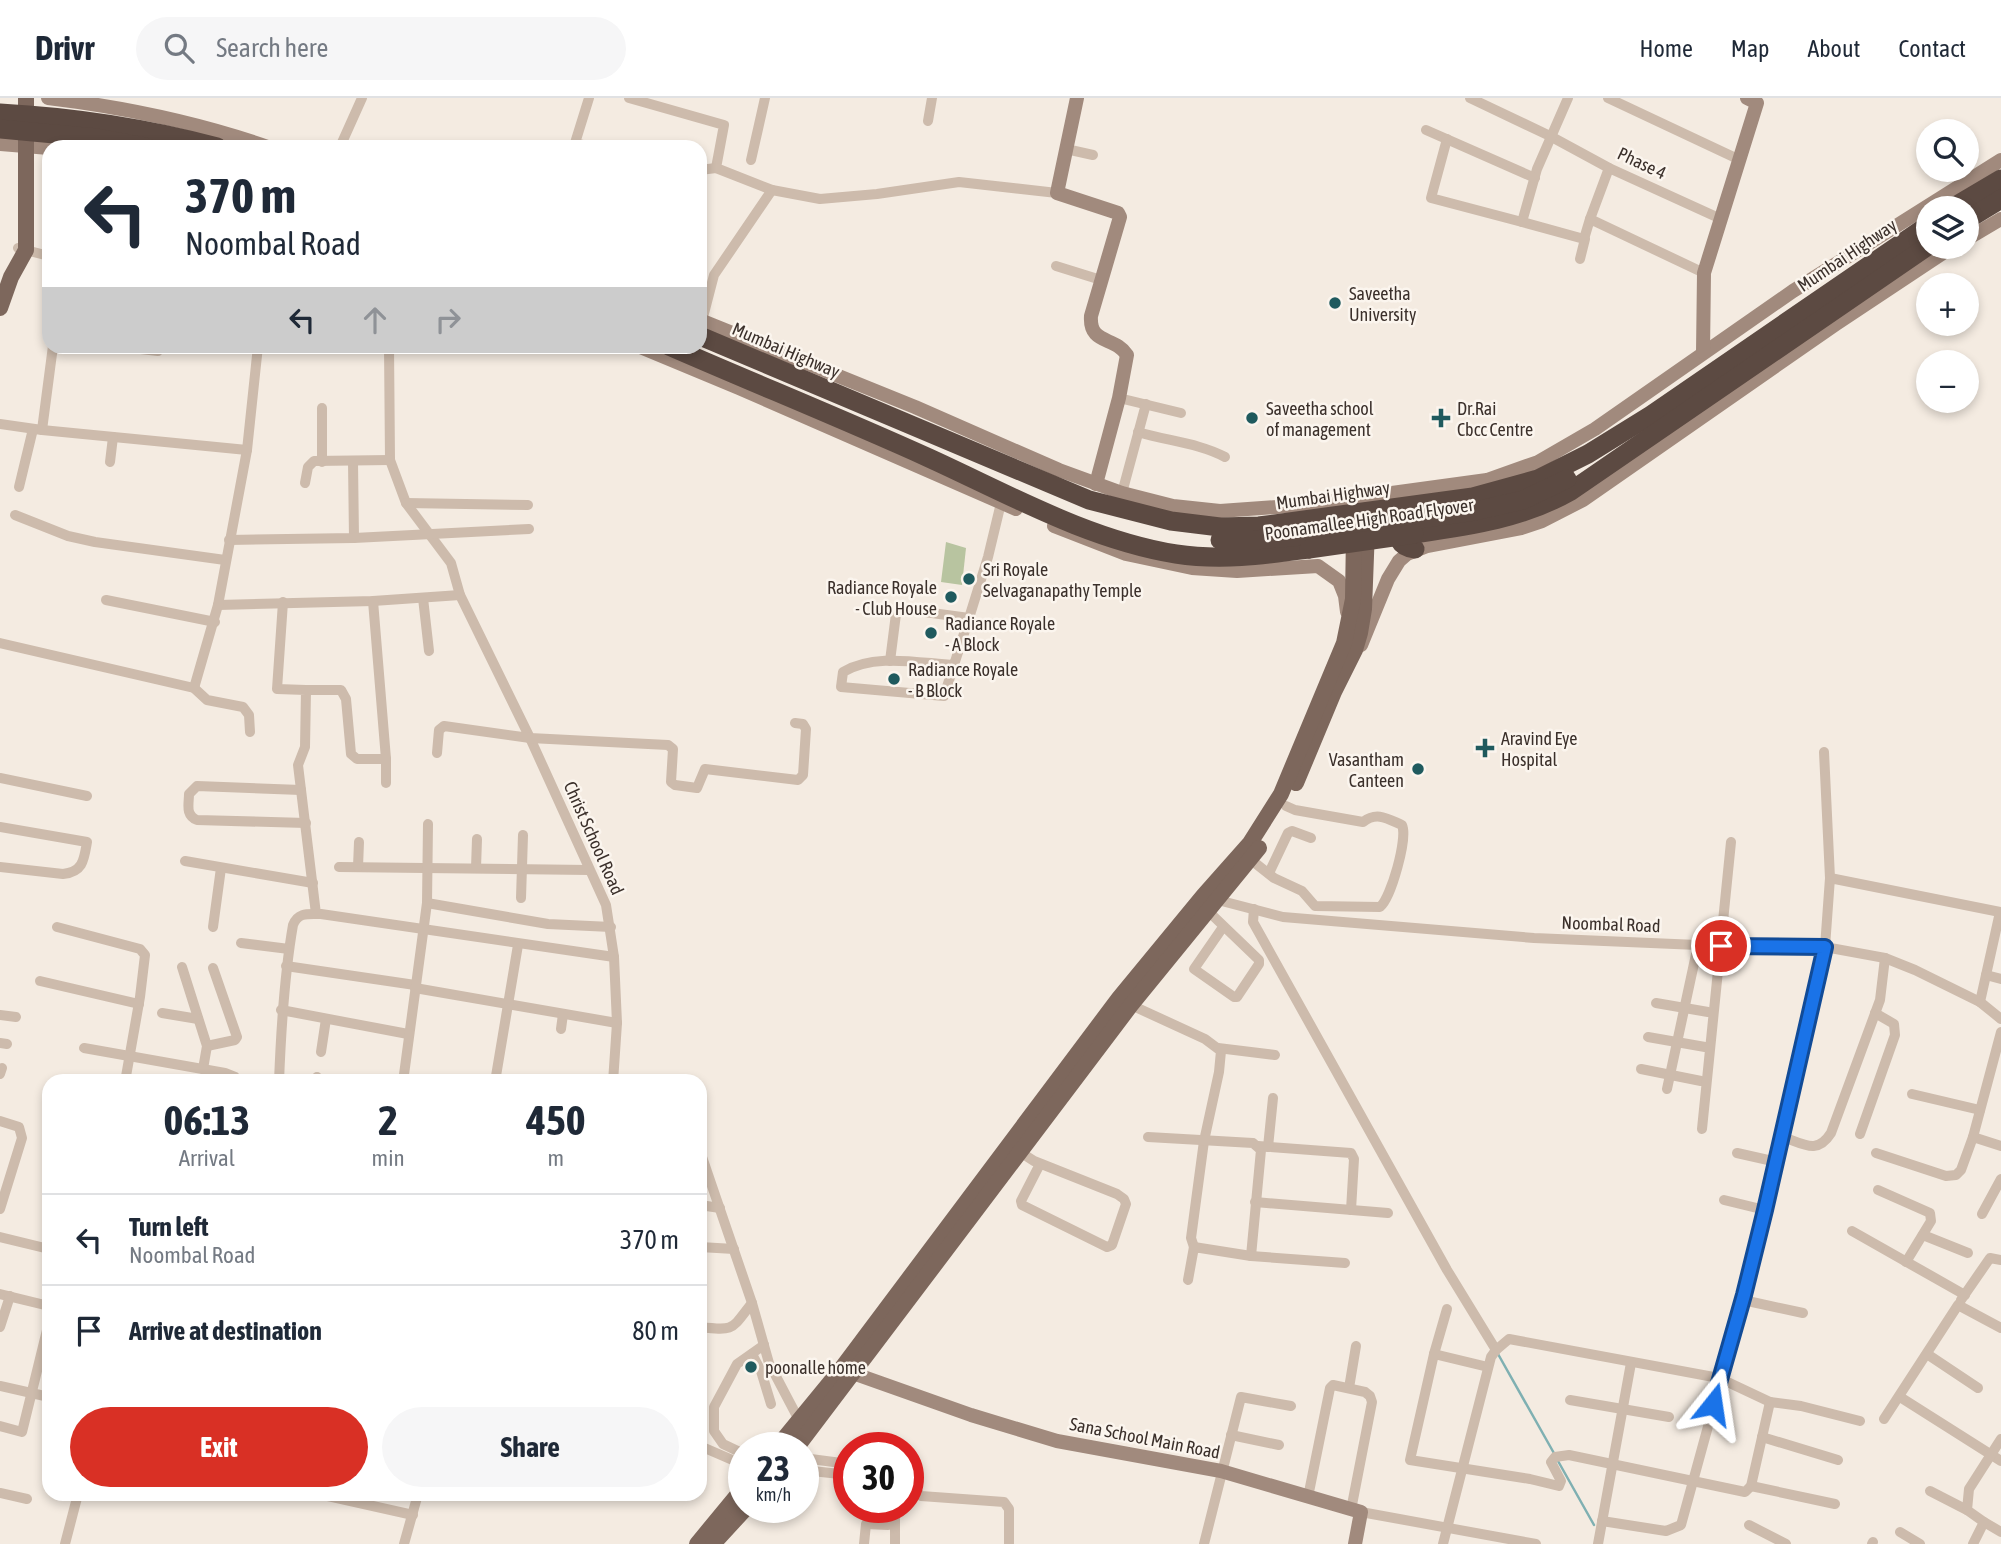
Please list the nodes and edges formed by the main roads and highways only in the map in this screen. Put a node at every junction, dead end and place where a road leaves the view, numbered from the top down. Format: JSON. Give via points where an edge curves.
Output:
{"nodes":[{"id":1,"x":16,"y":98,"type":"edge"},
{"id":2,"x":26,"y":98,"type":"edge"},
{"id":3,"x":0,"y":113,"type":"edge"},
{"id":4,"x":0,"y":129,"type":"edge"},
{"id":5,"x":102,"y":140,"type":"edge"},
{"id":6,"x":185,"y":140,"type":"edge"},
{"id":7,"x":14,"y":145,"type":"edge"},
{"id":8,"x":2001,"y":179,"type":"edge"},
{"id":9,"x":1972,"y":196,"type":"edge"},
{"id":10,"x":1997,"y":207,"type":"edge"},
{"id":11,"x":1979,"y":215,"type":"edge"},
{"id":12,"x":1916,"y":233,"type":"edge"},
{"id":13,"x":1916,"y":254,"type":"edge"},
{"id":14,"x":0,"y":308,"type":"edge"},
{"id":15,"x":707,"y":329,"type":"edge"},
{"id":16,"x":685,"y":354,"type":"edge"},
{"id":17,"x":1693,"y":386,"type":"junction"},
{"id":18,"x":993,"y":460,"type":"junction"},
{"id":19,"x":1361,"y":527,"type":"junction"},
{"id":20,"x":1412,"y":535,"type":"junction"},
{"id":21,"x":1209,"y":902,"type":"junction"},
{"id":22,"x":847,"y":1371,"type":"junction"},
{"id":23,"x":791,"y":1432,"type":"edge"},
{"id":24,"x":807,"y":1432,"type":"edge"},
{"id":25,"x":728,"y":1506,"type":"edge"},
{"id":26,"x":732,"y":1523,"type":"edge"},
{"id":27,"x":697,"y":1544,"type":"edge"},
{"id":28,"x":713,"y":1544,"type":"edge"}],
"edges":[{"from":1,"to":7,"type":"main road"},
{"from":2,"to":7,"type":"main road"},
{"from":3,"to":6,"type":"highway","bridge":true,"via":[[122,126]]},
{"from":4,"to":5,"type":"highway","bridge":true},
{"from":7,"to":14,"type":"main road","via":[[22,253]]},
{"from":8,"to":9,"type":"highway"},
{"from":10,"to":11,"type":"highway"},
{"from":12,"to":17,"type":"highway","name":"Mumbai Highway"},
{"from":13,"to":20,"type":"highway","name":"Poonamallee High Road Flyover","via":[[1571,491],[1508,518]]},
{"from":15,"to":18,"type":"highway","name":"Mumbai Highway"},
{"from":16,"to":20,"type":"highway","name":"Poonamallee High Road Flyover","bridge":true,"via":[[765,394],[893,442],[1123,542],[1220,558]]},
{"from":17,"to":18,"type":"highway","name":"Mumbai Highway","via":[[1588,454],[1538,479],[1474,497],[1282,524],[1220,527],[1142,516]]},
{"from":17,"to":20,"type":"highway","via":[[1606,455],[1541,492]]},
{"from":18,"to":19,"type":"highway","via":[[1090,509],[1161,532],[1254,540]]},
{"from":19,"to":20,"type":"highway"},
{"from":19,"to":21,"type":"main road","via":[[1346,634],[1281,794]]},
{"from":19,"to":21,"type":"main road","via":[[1364,609],[1355,650],[1286,806],[1250,859]]},
{"from":21,"to":22,"type":"main road"},
{"from":21,"to":22,"type":"main road","via":[[1119,998]]},
{"from":22,"to":23,"type":"main road"},
{"from":22,"to":24,"type":"main road"},
{"from":25,"to":27,"type":"main road"},
{"from":26,"to":28,"type":"main road"}]}
